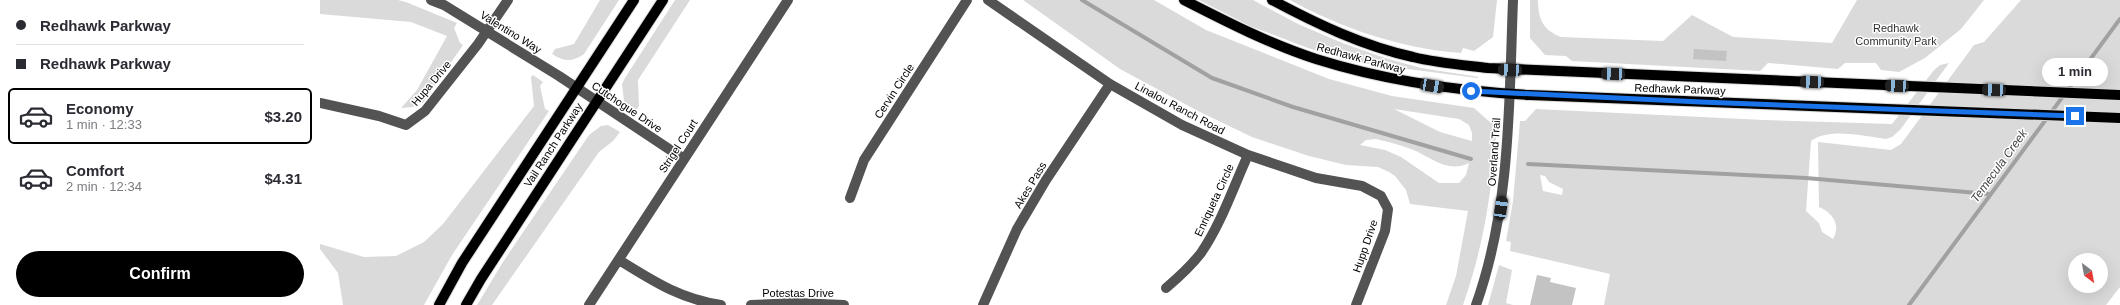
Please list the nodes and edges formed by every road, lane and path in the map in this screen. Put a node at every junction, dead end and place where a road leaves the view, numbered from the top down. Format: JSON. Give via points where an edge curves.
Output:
{"nodes":[{"id":1,"x":431,"y":0,"type":"edge"},
{"id":2,"x":508,"y":0,"type":"edge"},
{"id":3,"x":634,"y":0,"type":"edge"},
{"id":4,"x":663,"y":0,"type":"edge"},
{"id":5,"x":788,"y":0,"type":"edge"},
{"id":6,"x":967,"y":0,"type":"edge"},
{"id":7,"x":988,"y":0,"type":"edge"},
{"id":8,"x":1184,"y":0,"type":"edge"},
{"id":9,"x":1272,"y":0,"type":"edge"},
{"id":10,"x":1513,"y":0,"type":"edge"},
{"id":11,"x":486,"y":30,"type":"junction"},
{"id":12,"x":1510,"y":70,"type":"junction"},
{"id":13,"x":1110,"y":84,"type":"junction"},
{"id":14,"x":577,"y":88,"type":"junction"},
{"id":15,"x":1509,"y":94,"type":"junction"},
{"id":16,"x":2120,"y":95,"type":"edge"},
{"id":17,"x":597,"y":101,"type":"junction"},
{"id":18,"x":320,"y":103,"type":"edge"},
{"id":19,"x":2120,"y":118,"type":"edge"},
{"id":20,"x":1248,"y":155,"type":"junction"},
{"id":21,"x":684,"y":159,"type":"junction"},
{"id":22,"x":1381,"y":196,"type":"joint"},
{"id":23,"x":850,"y":198,"type":"dead end"},
{"id":24,"x":619,"y":260,"type":"junction"},
{"id":25,"x":1166,"y":288,"type":"dead end"},
{"id":26,"x":439,"y":305,"type":"edge"},
{"id":27,"x":466,"y":305,"type":"edge"},
{"id":28,"x":589,"y":305,"type":"edge"},
{"id":29,"x":721,"y":305,"type":"edge"},
{"id":30,"x":751,"y":305,"type":"edge"},
{"id":31,"x":844,"y":305,"type":"edge"},
{"id":32,"x":983,"y":305,"type":"edge"},
{"id":33,"x":1356,"y":305,"type":"edge"},
{"id":34,"x":1476,"y":305,"type":"edge"}],
"edges":[{"from":1,"to":11,"type":"street","name":"Valentino Way"},
{"from":2,"to":11,"type":"street","name":"Hupa Drive"},
{"from":3,"to":14,"type":"main road","name":"Vail Ranch Parkway"},
{"from":4,"to":17,"type":"main road","name":"Vail Ranch Parkway"},
{"from":5,"to":21,"type":"street","name":"Strigel Court"},
{"from":6,"to":23,"type":"street","name":"Cervin Circle","via":[[864,160]]},
{"from":7,"to":13,"type":"street","name":"Linalou Ranch Road"},
{"from":8,"to":15,"type":"main road","name":"Redhawk Parkway","via":[[1250,34],[1315,59],[1396,80],[1441,88]]},
{"from":9,"to":12,"type":"main road","name":"Redhawk Parkway","via":[[1314,23],[1399,53],[1450,63]]},
{"from":10,"to":12,"type":"street","name":"Overland Trail"},
{"from":11,"to":14,"type":"street","name":"Valentino Way"},
{"from":11,"to":18,"type":"street","name":"Hupa Drive","via":[[478,44],[425,111],[406,125],[379,116]]},
{"from":12,"to":15,"type":"street","name":"Overland Trail"},
{"from":12,"to":16,"type":"main road","name":"Redhawk Parkway"},
{"from":13,"to":20,"type":"street","name":"Linalou Ranch Road","via":[[1182,125]]},
{"from":13,"to":32,"type":"street","name":"Akes Pass","via":[[1046,180],[1017,229]]},
{"from":14,"to":17,"type":"street","name":"Cutchogue Drive"},
{"from":14,"to":26,"type":"main road","name":"Vail Ranch Parkway","via":[[462,263]]},
{"from":15,"to":19,"type":"main road","name":"Redhawk Parkway"},
{"from":15,"to":34,"type":"street","name":"Overland Trail","via":[[1500,215],[1492,253]]},
{"from":17,"to":21,"type":"street","name":"Cutchogue Drive"},
{"from":17,"to":27,"type":"main road","name":"Vail Ranch Parkway","via":[[480,279]]},
{"from":20,"to":22,"type":"street","name":"Linalou Ranch Road","via":[[1316,178],[1362,186]]},
{"from":20,"to":25,"type":"street","name":"Enriqueta Circle","via":[[1201,253]]},
{"from":21,"to":24,"type":"street","name":"Strigel Court"},
{"from":22,"to":33,"type":"street","name":"Hupp Drive","via":[[1388,209],[1385,231]]},
{"from":24,"to":28,"type":"street","name":"Strigel Court"},
{"from":24,"to":29,"type":"street","via":[[666,289],[697,302]]},
{"from":30,"to":31,"type":"street","name":"Potestas Drive"}]}
